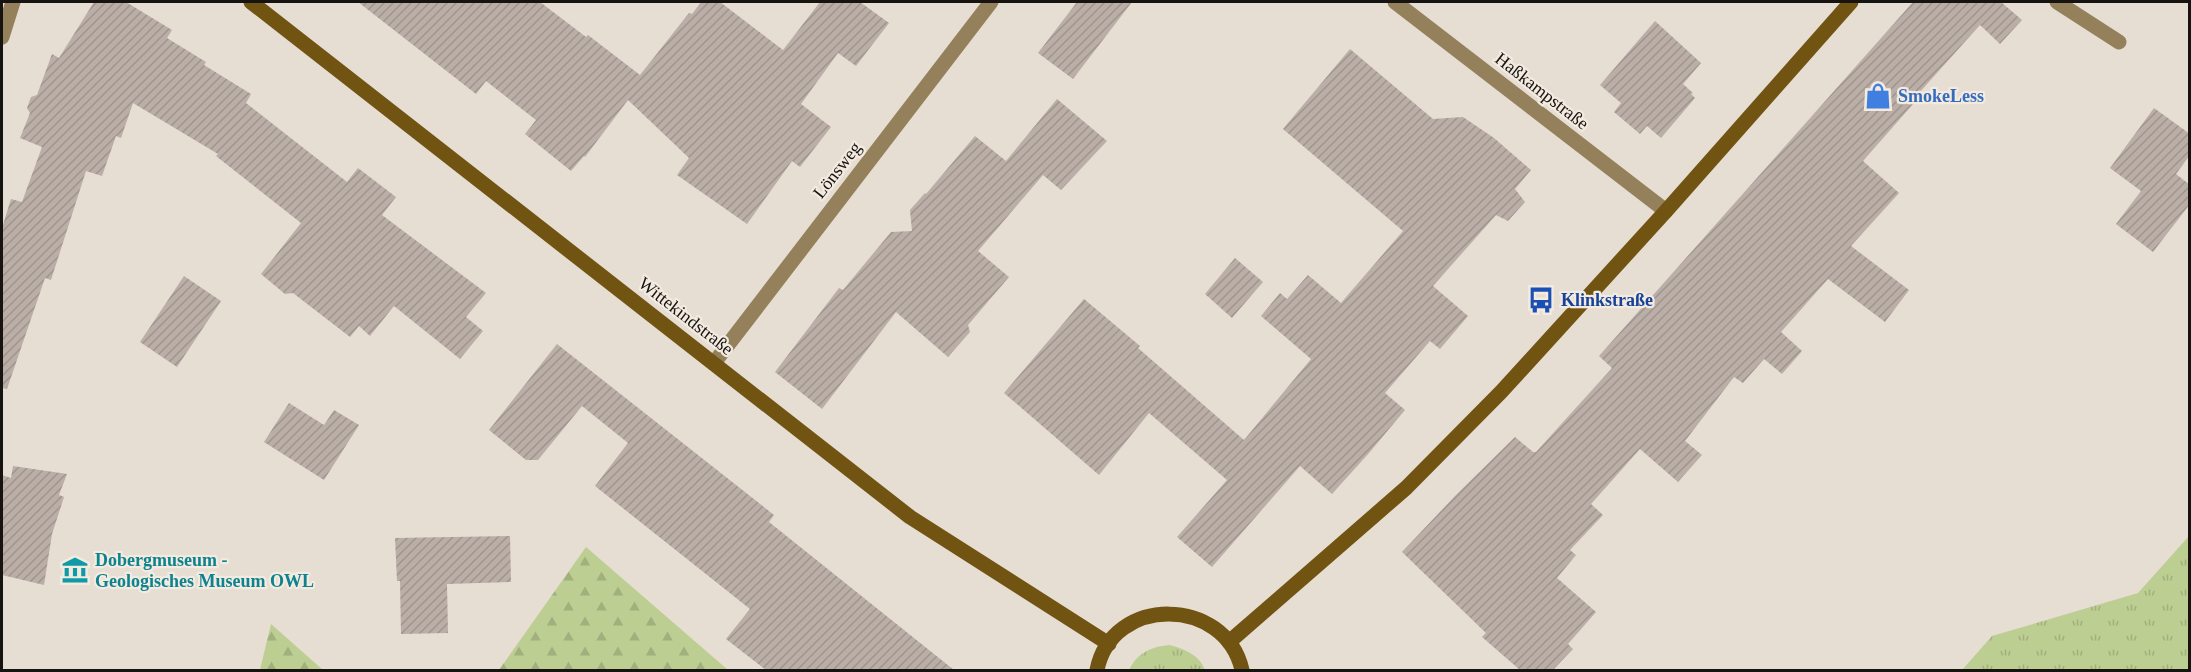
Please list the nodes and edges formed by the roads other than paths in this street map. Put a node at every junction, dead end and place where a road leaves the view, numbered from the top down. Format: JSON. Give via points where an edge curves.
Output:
{"nodes":[{"id":1,"x":13,"y":2,"type":"edge"},
{"id":2,"x":251,"y":2,"type":"edge"},
{"id":3,"x":991,"y":2,"type":"edge"},
{"id":4,"x":1395,"y":2,"type":"edge"},
{"id":5,"x":1851,"y":2,"type":"edge"},
{"id":6,"x":2057,"y":2,"type":"edge"},
{"id":7,"x":2,"y":37,"type":"edge"},
{"id":8,"x":2119,"y":42,"type":"dead end"},
{"id":9,"x":1666,"y":211,"type":"junction"},
{"id":10,"x":714,"y":363,"type":"junction"},
{"id":11,"x":1229,"y":642,"type":"junction"},
{"id":12,"x":1109,"y":644,"type":"junction"},
{"id":13,"x":1097,"y":670,"type":"edge"},
{"id":14,"x":1242,"y":670,"type":"edge"}],
"edges":[{"from":1,"to":7,"type":"street"},
{"from":2,"to":10,"type":"main road","name":"Wittekindstraße"},
{"from":3,"to":10,"type":"street","name":"Lönsweg"},
{"from":4,"to":9,"type":"street","name":"Haßkampstraße"},
{"from":5,"to":9,"type":"main road"},
{"from":6,"to":8,"type":"street"},
{"from":9,"to":11,"type":"main road","via":[[1501,392],[1406,488]]},
{"from":10,"to":12,"type":"main road","name":"Wittekindstraße","via":[[910,517]]},
{"from":11,"to":12,"type":"main road","via":[[1212,626],[1192,616],[1169,613],[1146,617],[1125,628]]},
{"from":11,"to":14,"type":"main road"},
{"from":12,"to":13,"type":"main road"}]}
